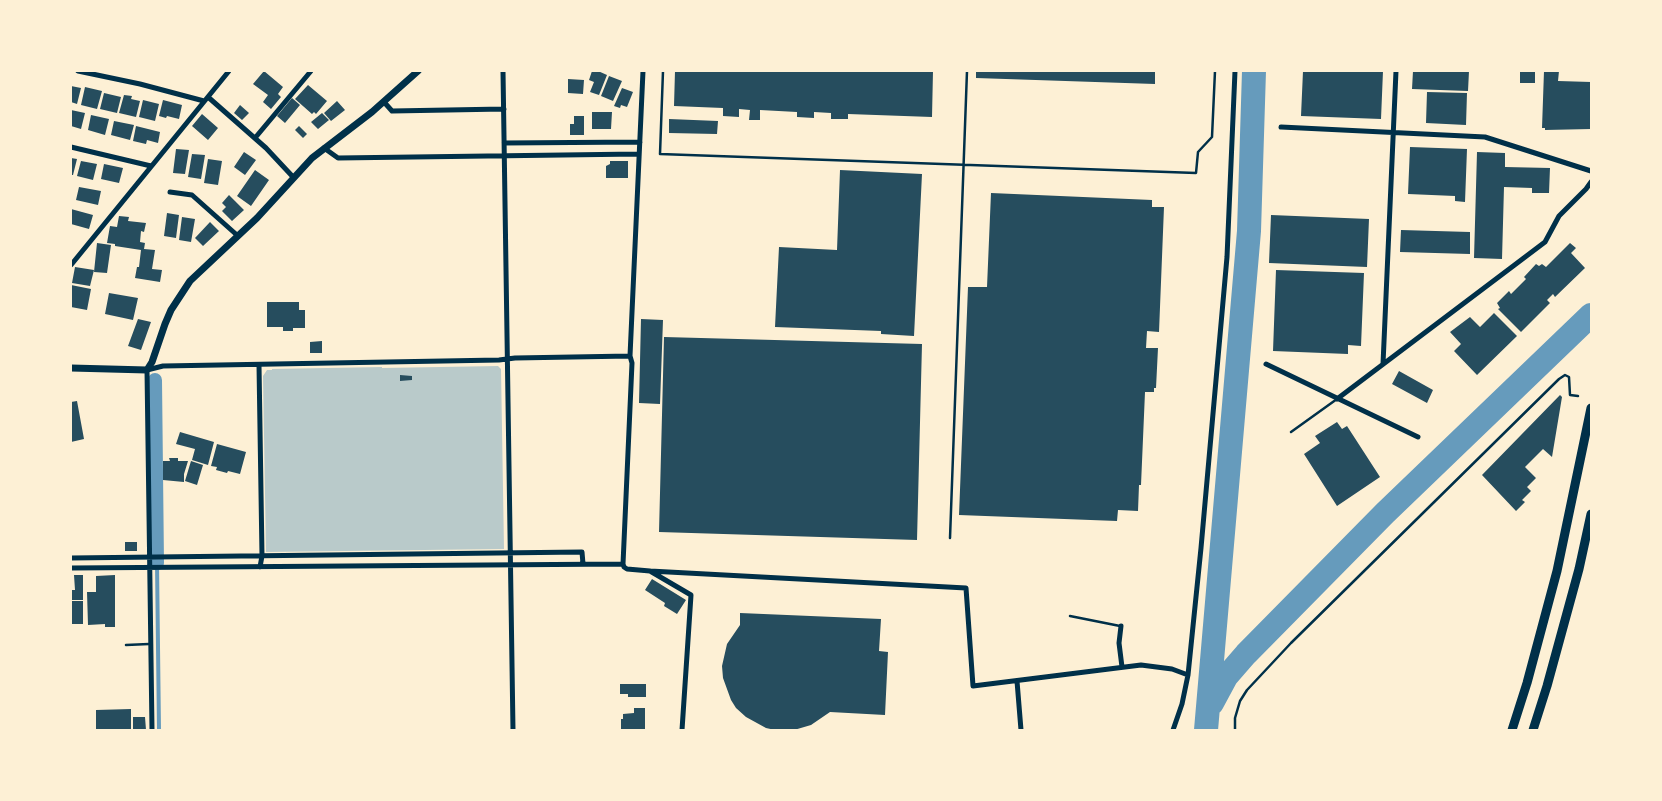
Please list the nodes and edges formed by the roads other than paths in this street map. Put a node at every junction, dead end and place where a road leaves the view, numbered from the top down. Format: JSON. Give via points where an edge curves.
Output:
{"nodes":[{"id":1,"x":78,"y":71,"type":"edge"},
{"id":2,"x":230,"y":71,"type":"edge"},
{"id":3,"x":310,"y":71,"type":"edge"},
{"id":4,"x":418,"y":71,"type":"edge"},
{"id":5,"x":503,"y":71,"type":"edge"},
{"id":6,"x":642,"y":71,"type":"edge"},
{"id":7,"x":663,"y":71,"type":"edge"},
{"id":8,"x":967,"y":71,"type":"edge"},
{"id":9,"x":1215,"y":71,"type":"edge"},
{"id":10,"x":1235,"y":71,"type":"edge"},
{"id":11,"x":1396,"y":71,"type":"edge"},
{"id":12,"x":206,"y":99,"type":"junction"},
{"id":13,"x":384,"y":102,"type":"junction"},
{"id":14,"x":504,"y":109,"type":"junction"},
{"id":15,"x":1282,"y":127,"type":"dead end"},
{"id":16,"x":1393,"y":132,"type":"junction"},
{"id":17,"x":255,"y":138,"type":"junction"},
{"id":18,"x":640,"y":142,"type":"junction"},
{"id":19,"x":504,"y":143,"type":"junction"},
{"id":20,"x":71,"y":146,"type":"edge"},
{"id":21,"x":324,"y":148,"type":"junction"},
{"id":22,"x":638,"y":154,"type":"junction"},
{"id":23,"x":504,"y":156,"type":"junction"},
{"id":24,"x":963,"y":165,"type":"junction"},
{"id":25,"x":152,"y":166,"type":"junction"},
{"id":26,"x":1591,"y":171,"type":"edge"},
{"id":27,"x":294,"y":178,"type":"junction"},
{"id":28,"x":1591,"y":182,"type":"edge"},
{"id":29,"x":170,"y":192,"type":"dead end"},
{"id":30,"x":238,"y":236,"type":"junction"},
{"id":31,"x":71,"y":265,"type":"edge"},
{"id":32,"x":630,"y":356,"type":"junction"},
{"id":33,"x":506,"y":360,"type":"junction"},
{"id":34,"x":1266,"y":364,"type":"dead end"},
{"id":35,"x":1383,"y":364,"type":"junction"},
{"id":36,"x":259,"y":365,"type":"junction"},
{"id":37,"x":71,"y":368,"type":"edge"},
{"id":38,"x":147,"y":370,"type":"junction"},
{"id":39,"x":1337,"y":399,"type":"junction"},
{"id":40,"x":1591,"y":408,"type":"edge"},
{"id":41,"x":1291,"y":432,"type":"dead end"},
{"id":42,"x":1418,"y":436,"type":"dead end"},
{"id":43,"x":1591,"y":514,"type":"edge"},
{"id":44,"x":950,"y":538,"type":"dead end"},
{"id":45,"x":510,"y":553,"type":"junction"},
{"id":46,"x":262,"y":556,"type":"junction"},
{"id":47,"x":150,"y":557,"type":"junction"},
{"id":48,"x":71,"y":558,"type":"edge"},
{"id":49,"x":510,"y":564,"type":"junction"},
{"id":50,"x":582,"y":564,"type":"junction"},
{"id":51,"x":624,"y":564,"type":"junction"},
{"id":52,"x":260,"y":567,"type":"junction"},
{"id":53,"x":71,"y":568,"type":"edge"},
{"id":54,"x":150,"y":568,"type":"junction"},
{"id":55,"x":650,"y":571,"type":"junction"},
{"id":56,"x":1070,"y":616,"type":"dead end"},
{"id":57,"x":1121,"y":626,"type":"joint"},
{"id":58,"x":126,"y":644,"type":"dead end"},
{"id":59,"x":151,"y":644,"type":"junction"},
{"id":60,"x":1122,"y":667,"type":"junction"},
{"id":61,"x":1188,"y":675,"type":"junction"},
{"id":62,"x":1017,"y":680,"type":"junction"},
{"id":63,"x":152,"y":730,"type":"edge"},
{"id":64,"x":513,"y":730,"type":"edge"},
{"id":65,"x":682,"y":730,"type":"edge"},
{"id":66,"x":1021,"y":730,"type":"edge"},
{"id":67,"x":1173,"y":730,"type":"edge"},
{"id":68,"x":1512,"y":730,"type":"edge"},
{"id":69,"x":1533,"y":730,"type":"edge"}],
"edges":[{"from":1,"to":12,"type":"street"},
{"from":2,"to":12,"type":"street"},
{"from":3,"to":17,"type":"street"},
{"from":4,"to":13,"type":"street"},
{"from":5,"to":14,"type":"street"},
{"from":6,"to":18,"type":"street"},
{"from":7,"to":24,"type":"lane","via":[[660,154]]},
{"from":8,"to":24,"type":"lane"},
{"from":9,"to":24,"type":"lane","via":[[1212,137],[1198,152],[1196,173]]},
{"from":10,"to":61,"type":"street","via":[[1227,256]]},
{"from":11,"to":16,"type":"street"},
{"from":12,"to":17,"type":"street"},
{"from":12,"to":25,"type":"street"},
{"from":13,"to":14,"type":"street","via":[[392,111]]},
{"from":13,"to":21,"type":"street"},
{"from":14,"to":19,"type":"street"},
{"from":15,"to":16,"type":"street"},
{"from":16,"to":26,"type":"street","via":[[1485,137]]},
{"from":16,"to":35,"type":"street"},
{"from":17,"to":27,"type":"street"},
{"from":18,"to":19,"type":"street"},
{"from":18,"to":22,"type":"street"},
{"from":19,"to":23,"type":"street"},
{"from":20,"to":25,"type":"street"},
{"from":21,"to":23,"type":"street","via":[[338,158]]},
{"from":21,"to":27,"type":"street"},
{"from":22,"to":23,"type":"street"},
{"from":22,"to":32,"type":"street"},
{"from":23,"to":33,"type":"street"},
{"from":24,"to":44,"type":"lane"},
{"from":25,"to":31,"type":"street"},
{"from":27,"to":30,"type":"street"},
{"from":28,"to":35,"type":"street","via":[[1560,216],[1545,242]]},
{"from":29,"to":30,"type":"street","via":[[192,195]]},
{"from":30,"to":38,"type":"street","via":[[184,289],[165,324]]},
{"from":32,"to":33,"type":"street"},
{"from":32,"to":51,"type":"street"},
{"from":33,"to":36,"type":"street"},
{"from":33,"to":45,"type":"street"},
{"from":34,"to":39,"type":"street"},
{"from":35,"to":39,"type":"street"},
{"from":36,"to":38,"type":"street","via":[[163,366]]},
{"from":36,"to":46,"type":"street"},
{"from":37,"to":38,"type":"street"},
{"from":38,"to":47,"type":"street"},
{"from":39,"to":41,"type":"lane"},
{"from":39,"to":42,"type":"street"},
{"from":40,"to":68,"type":"highway","via":[[1557,571]]},
{"from":43,"to":69,"type":"highway","via":[[1574,587]]},
{"from":45,"to":46,"type":"street"},
{"from":45,"to":49,"type":"street"},
{"from":45,"to":50,"type":"street","via":[[582,552]]},
{"from":46,"to":47,"type":"street"},
{"from":46,"to":52,"type":"street"},
{"from":47,"to":48,"type":"street"},
{"from":47,"to":54,"type":"street"},
{"from":49,"to":50,"type":"street"},
{"from":49,"to":52,"type":"street"},
{"from":49,"to":64,"type":"street"},
{"from":50,"to":51,"type":"street"},
{"from":51,"to":55,"type":"street","via":[[627,569]]},
{"from":52,"to":54,"type":"street"},
{"from":53,"to":54,"type":"street"},
{"from":54,"to":59,"type":"street"},
{"from":55,"to":62,"type":"street","via":[[966,588],[973,686]]},
{"from":55,"to":65,"type":"street","via":[[691,595]]},
{"from":56,"to":57,"type":"lane"},
{"from":57,"to":60,"type":"street"},
{"from":58,"to":59,"type":"lane"},
{"from":59,"to":63,"type":"street"},
{"from":60,"to":61,"type":"street","via":[[1142,665]]},
{"from":60,"to":62,"type":"street"},
{"from":61,"to":67,"type":"street"},
{"from":62,"to":66,"type":"street"}]}
